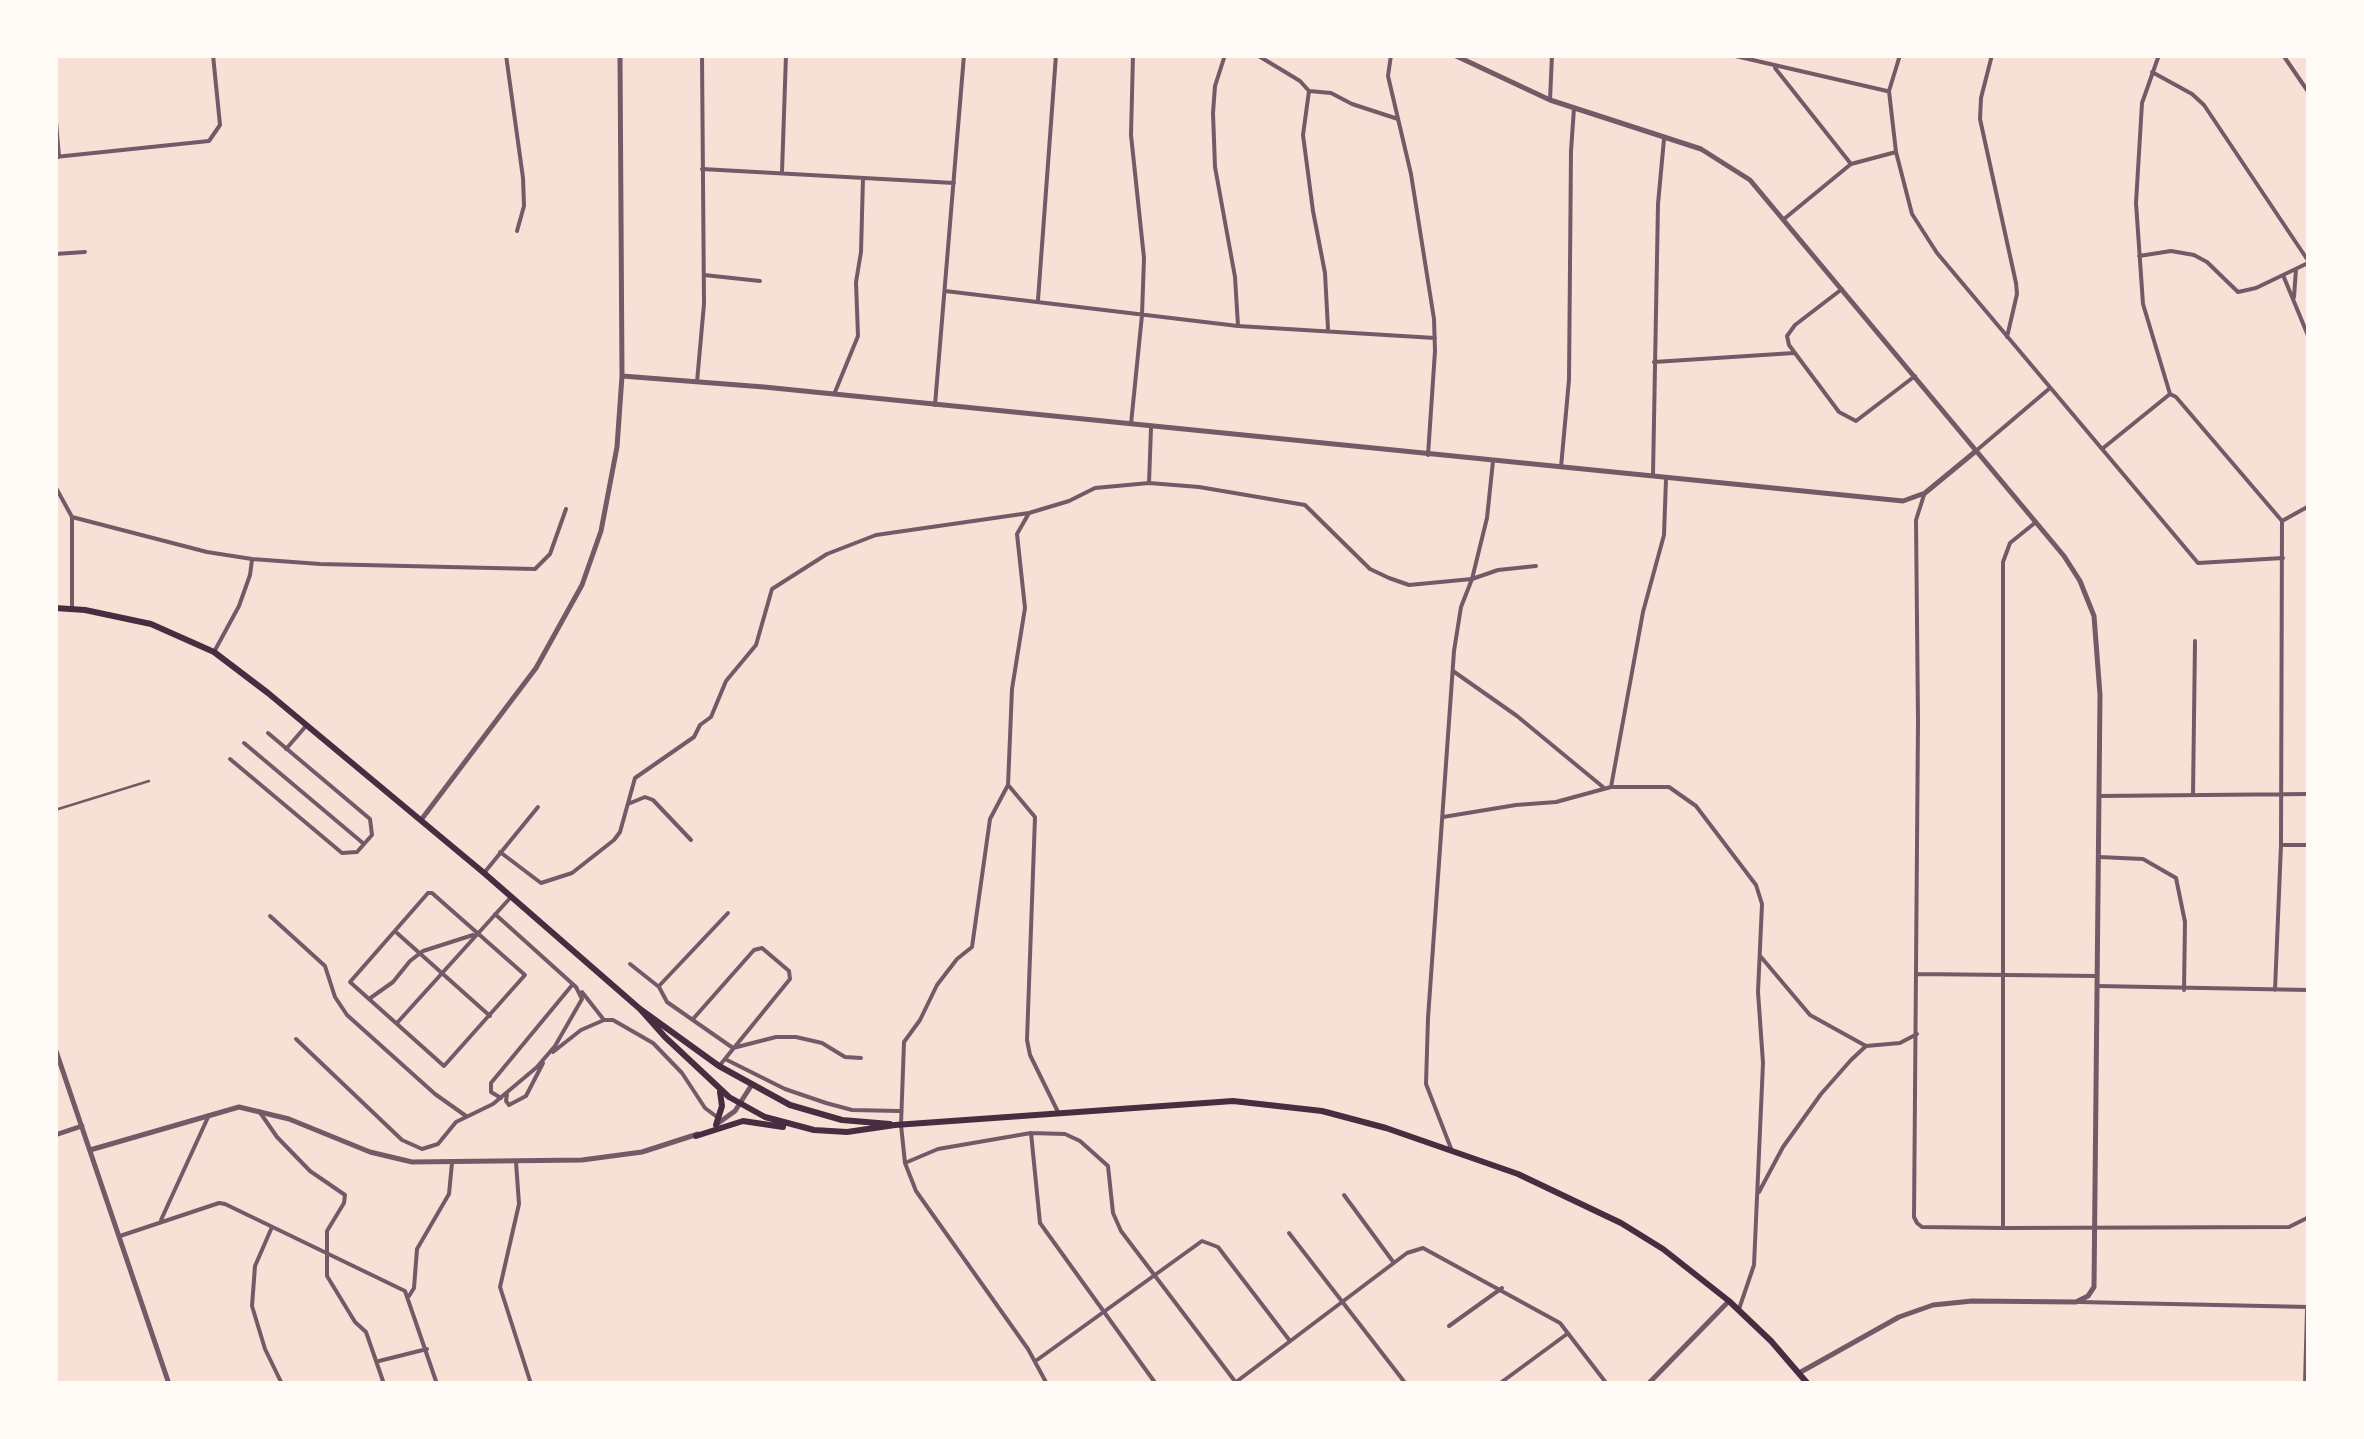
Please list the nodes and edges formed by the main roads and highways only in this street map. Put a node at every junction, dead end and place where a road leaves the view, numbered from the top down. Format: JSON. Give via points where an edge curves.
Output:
{"nodes":[{"id":1,"x":55,"y":608,"type":"edge"},
{"id":2,"x":640,"y":1009,"type":"junction"},
{"id":3,"x":719,"y":1088,"type":"junction"},
{"id":4,"x":718,"y":1122,"type":"road end"},
{"id":5,"x":898,"y":1125,"type":"junction"},
{"id":6,"x":814,"y":1130,"type":"junction"},
{"id":7,"x":696,"y":1136,"type":"road end"},
{"id":8,"x":1808,"y":1384,"type":"edge"}],
"edges":[{"from":1,"to":2,"type":"highway","via":[[151,624],[214,652]]},
{"from":2,"to":3,"type":"highway"},
{"from":2,"to":5,"type":"highway","via":[[718,1066],[790,1105]]},
{"from":3,"to":4,"type":"highway"},
{"from":3,"to":6,"type":"highway","via":[[776,1121]]},
{"from":5,"to":6,"type":"highway"},
{"from":5,"to":8,"type":"highway","via":[[1202,1101],[1322,1111],[1518,1174],[1589,1206],[1663,1248],[1729,1300]]},
{"from":6,"to":7,"type":"highway","via":[[744,1121]]}]}
